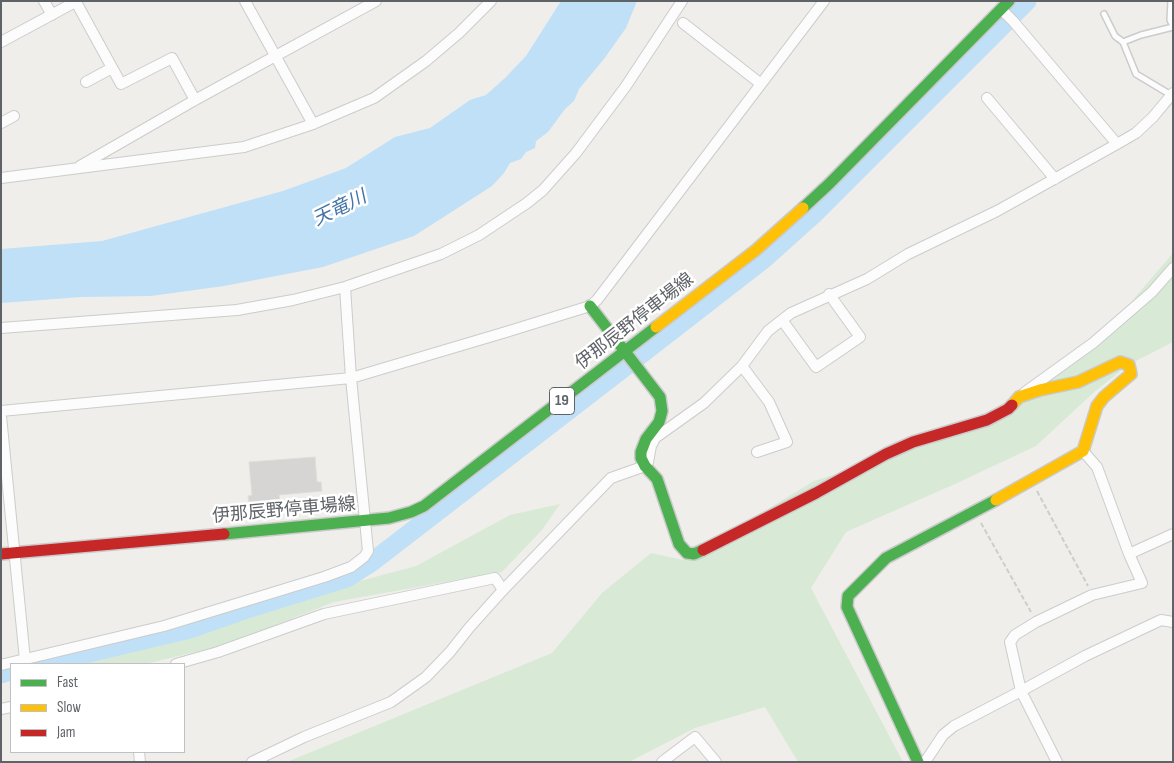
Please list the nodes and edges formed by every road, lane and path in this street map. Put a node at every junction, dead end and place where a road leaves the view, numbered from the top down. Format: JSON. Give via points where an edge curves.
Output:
{"nodes":[{"id":1,"x":44,"y":1,"type":"edge"},
{"id":2,"x":245,"y":1,"type":"edge"},
{"id":3,"x":376,"y":1,"type":"edge"},
{"id":4,"x":491,"y":1,"type":"edge"},
{"id":5,"x":682,"y":1,"type":"edge"},
{"id":6,"x":824,"y":1,"type":"edge"},
{"id":7,"x":1171,"y":1,"type":"edge"},
{"id":8,"x":76,"y":2,"type":"edge"},
{"id":9,"x":1005,"y":5,"type":"edge"},
{"id":10,"x":1104,"y":14,"type":"dead end"},
{"id":11,"x":52,"y":15,"type":"junction"},
{"id":12,"x":683,"y":23,"type":"dead end"},
{"id":13,"x":1173,"y":27,"type":"edge"},
{"id":14,"x":2,"y":41,"type":"edge"},
{"id":15,"x":1123,"y":42,"type":"junction"},
{"id":16,"x":275,"y":57,"type":"junction"},
{"id":17,"x":112,"y":68,"type":"junction"},
{"id":18,"x":86,"y":82,"type":"dead end"},
{"id":19,"x":761,"y":84,"type":"junction"},
{"id":20,"x":1172,"y":94,"type":"edge"},
{"id":21,"x":988,"y":98,"type":"dead end"},
{"id":22,"x":195,"y":100,"type":"junction"},
{"id":23,"x":14,"y":116,"type":"dead end"},
{"id":24,"x":1,"y":123,"type":"edge"},
{"id":25,"x":313,"y":124,"type":"junction"},
{"id":26,"x":1117,"y":144,"type":"junction"},
{"id":27,"x":77,"y":168,"type":"junction"},
{"id":28,"x":1,"y":178,"type":"edge"},
{"id":29,"x":1056,"y":179,"type":"junction"},
{"id":30,"x":1173,"y":268,"type":"edge"},
{"id":31,"x":345,"y":288,"type":"junction"},
{"id":32,"x":829,"y":294,"type":"junction"},
{"id":33,"x":590,"y":306,"type":"junction"},
{"id":34,"x":782,"y":320,"type":"junction"},
{"id":35,"x":1,"y":328,"type":"edge"},
{"id":36,"x":626,"y":352,"type":"junction"},
{"id":37,"x":742,"y":366,"type":"junction"},
{"id":38,"x":351,"y":378,"type":"junction"},
{"id":39,"x":1019,"y":397,"type":"junction"},
{"id":40,"x":1,"y":411,"type":"edge"},
{"id":41,"x":1,"y":416,"type":"edge"},
{"id":42,"x":1083,"y":450,"type":"junction"},
{"id":43,"x":757,"y":452,"type":"dead end"},
{"id":44,"x":645,"y":466,"type":"junction"},
{"id":45,"x":1031,"y":480,"type":"junction"},
{"id":46,"x":975,"y":512,"type":"junction"},
{"id":47,"x":364,"y":521,"type":"junction"},
{"id":48,"x":1173,"y":534,"type":"edge"},
{"id":49,"x":14,"y":552,"type":"junction"},
{"id":50,"x":1,"y":554,"type":"edge"},
{"id":51,"x":1129,"y":554,"type":"junction"},
{"id":52,"x":503,"y":590,"type":"junction"},
{"id":53,"x":1092,"y":595,"type":"junction"},
{"id":54,"x":1036,"y":622,"type":"junction"},
{"id":55,"x":1173,"y":622,"type":"edge"},
{"id":56,"x":24,"y":660,"type":"junction"},
{"id":57,"x":10,"y":663,"type":"edge"},
{"id":58,"x":180,"y":663,"type":"edge"},
{"id":59,"x":1021,"y":691,"type":"junction"},
{"id":60,"x":252,"y":762,"type":"edge"},
{"id":61,"x":662,"y":762,"type":"edge"},
{"id":62,"x":716,"y":762,"type":"edge"},
{"id":63,"x":918,"y":762,"type":"edge"},
{"id":64,"x":926,"y":762,"type":"edge"},
{"id":65,"x":1057,"y":762,"type":"edge"}],
"edges":[{"from":1,"to":11,"type":"street"},
{"from":2,"to":16,"type":"street"},
{"from":3,"to":16,"type":"street"},
{"from":4,"to":25,"type":"street","via":[[426,61],[374,98]]},
{"from":5,"to":31,"type":"street","via":[[626,86],[576,153],[543,190],[486,230],[441,254]]},
{"from":6,"to":19,"type":"street"},
{"from":7,"to":13,"type":"lane"},
{"from":8,"to":11,"type":"street"},
{"from":8,"to":17,"type":"street"},
{"from":9,"to":26,"type":"street","via":[[1013,21]]},
{"from":9,"to":36,"type":"street","name":"伊那辰野停車場線","number":"19","via":[[788,222]]},
{"from":10,"to":15,"type":"lane","via":[[1115,36]]},
{"from":11,"to":14,"type":"street"},
{"from":12,"to":19,"type":"street"},
{"from":13,"to":15,"type":"lane"},
{"from":15,"to":20,"type":"lane","via":[[1136,74]]},
{"from":16,"to":22,"type":"street"},
{"from":16,"to":25,"type":"street"},
{"from":17,"to":18,"type":"street"},
{"from":17,"to":22,"type":"street","via":[[121,84],[172,58]]},
{"from":19,"to":33,"type":"street","via":[[598,300]]},
{"from":20,"to":26,"type":"street","via":[[1136,133]]},
{"from":21,"to":29,"type":"street"},
{"from":22,"to":27,"type":"street"},
{"from":23,"to":24,"type":"street"},
{"from":25,"to":27,"type":"street","via":[[244,147]]},
{"from":26,"to":29,"type":"street"},
{"from":27,"to":28,"type":"street"},
{"from":29,"to":32,"type":"street","via":[[908,254],[867,279]]},
{"from":30,"to":39,"type":"street","via":[[1152,292],[1093,343]]},
{"from":31,"to":35,"type":"street","via":[[237,310]]},
{"from":31,"to":38,"type":"street"},
{"from":32,"to":34,"type":"street"},
{"from":32,"to":34,"type":"street","via":[[860,337],[816,367]]},
{"from":33,"to":36,"type":"street"},
{"from":33,"to":38,"type":"street"},
{"from":34,"to":37,"type":"street","via":[[768,331]]},
{"from":36,"to":44,"type":"street","via":[[660,397],[662,411],[659,422],[641,452],[640,458]]},
{"from":36,"to":47,"type":"street","name":"伊那辰野停車場線","number":"19","via":[[424,506],[389,518]]},
{"from":37,"to":43,"type":"street","via":[[769,402],[787,442]]},
{"from":37,"to":44,"type":"street","via":[[704,403],[655,438]]},
{"from":38,"to":40,"type":"street"},
{"from":38,"to":47,"type":"street"},
{"from":39,"to":42,"type":"street","via":[[1078,382],[1120,362],[1129,365],[1131,374],[1097,406]]},
{"from":39,"to":44,"type":"street","via":[[1008,409],[987,420],[913,442],[886,454],[694,554],[679,544],[657,479]]},
{"from":41,"to":49,"type":"street"},
{"from":42,"to":45,"type":"street"},
{"from":42,"to":51,"type":"street","via":[[1096,467]]},
{"from":44,"to":52,"type":"street","via":[[611,478]]},
{"from":45,"to":46,"type":"street"},
{"from":45,"to":53,"type":"path"},
{"from":46,"to":54,"type":"path"},
{"from":46,"to":63,"type":"street","via":[[886,558],[848,596],[848,607]]},
{"from":47,"to":49,"type":"street","name":"伊那辰野停車場線","number":"19"},
{"from":47,"to":56,"type":"street","via":[[368,551],[351,567],[164,626]]},
{"from":48,"to":51,"type":"street"},
{"from":49,"to":50,"type":"street","name":"伊那辰野停車場線","number":"19"},
{"from":49,"to":56,"type":"street"},
{"from":51,"to":53,"type":"street","via":[[1142,583]]},
{"from":52,"to":58,"type":"street","via":[[495,578],[324,614]]},
{"from":52,"to":60,"type":"street","via":[[426,677],[391,702]]},
{"from":53,"to":54,"type":"street"},
{"from":54,"to":59,"type":"street","via":[[1010,642]]},
{"from":55,"to":59,"type":"street","via":[[1161,620],[1152,624]]},
{"from":56,"to":57,"type":"street"},
{"from":59,"to":64,"type":"street","via":[[954,726],[943,735]]},
{"from":59,"to":65,"type":"street"},
{"from":61,"to":62,"type":"street","via":[[695,737]]}]}
